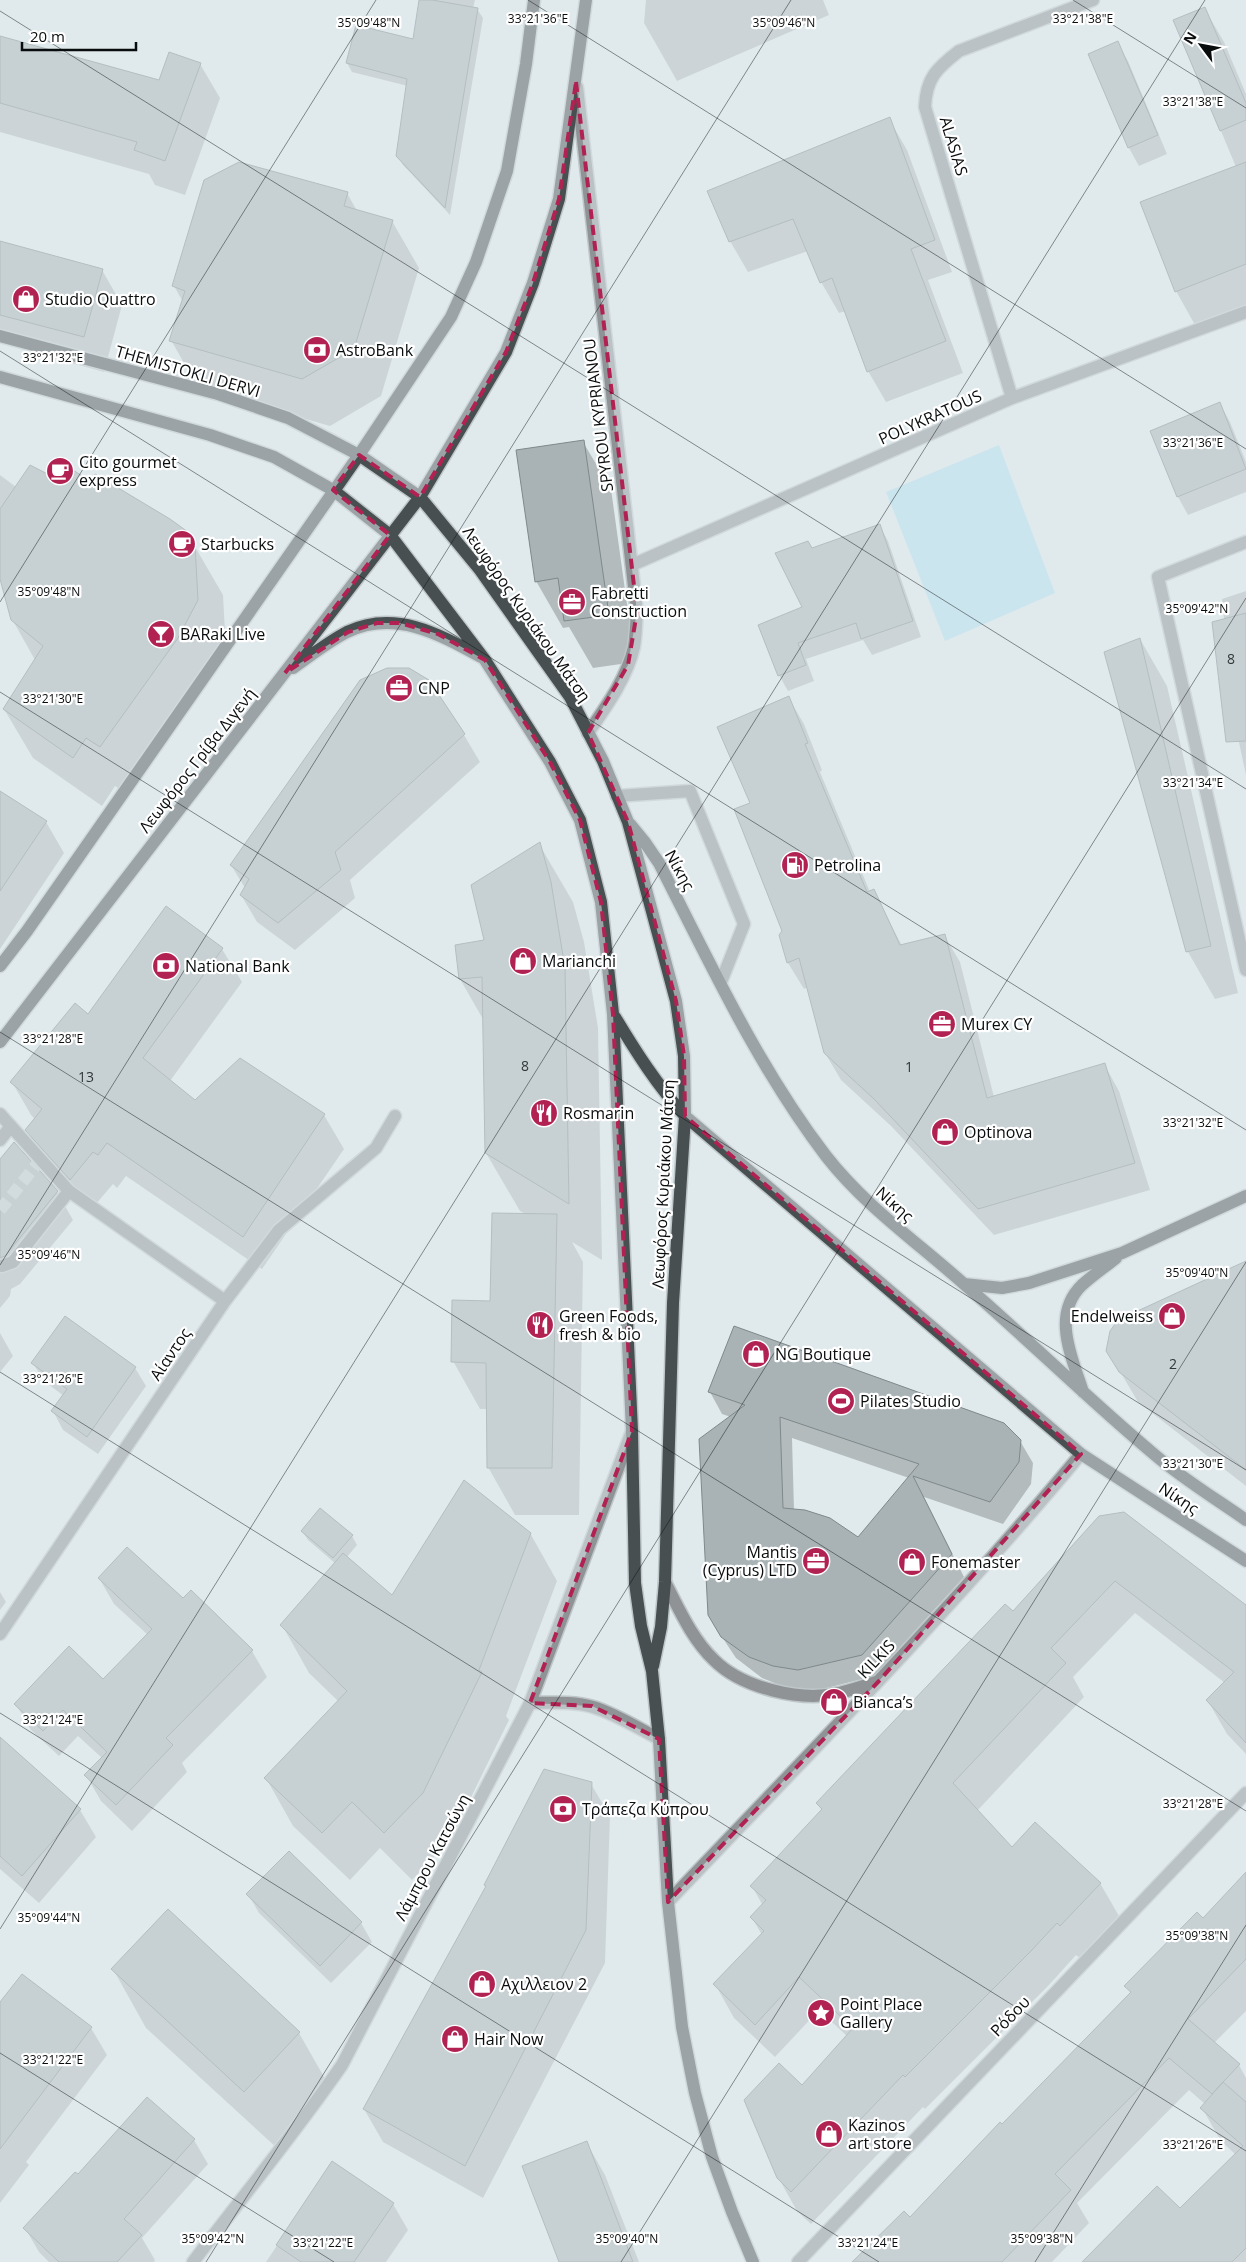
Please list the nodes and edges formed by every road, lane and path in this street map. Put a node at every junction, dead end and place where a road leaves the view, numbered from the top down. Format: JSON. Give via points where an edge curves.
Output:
{"nodes":[{"id":1,"x":534,"y":0,"type":"edge"},
{"id":2,"x":586,"y":0,"type":"edge"},
{"id":3,"x":1093,"y":0,"type":"edge"},
{"id":4,"x":576,"y":82,"type":"junction"},
{"id":5,"x":1246,"y":312,"type":"edge"},
{"id":6,"x":0,"y":336,"type":"edge"},
{"id":7,"x":0,"y":377,"type":"edge"},
{"id":8,"x":1012,"y":398,"type":"junction"},
{"id":9,"x":359,"y":455,"type":"junction"},
{"id":10,"x":333,"y":490,"type":"junction"},
{"id":11,"x":420,"y":497,"type":"junction"},
{"id":12,"x":390,"y":535,"type":"junction"},
{"id":13,"x":1246,"y":542,"type":"edge"},
{"id":14,"x":632,"y":565,"type":"junction"},
{"id":15,"x":485,"y":660,"type":"junction"},
{"id":16,"x":285,"y":673,"type":"junction"},
{"id":17,"x":588,"y":732,"type":"junction"},
{"id":18,"x":617,"y":796,"type":"junction"},
{"id":19,"x":628,"y":822,"type":"junction"},
{"id":20,"x":0,"y":966,"type":"edge"},
{"id":21,"x":1246,"y":970,"type":"edge"},
{"id":22,"x":721,"y":982,"type":"junction"},
{"id":23,"x":613,"y":1014,"type":"junction"},
{"id":24,"x":0,"y":1042,"type":"edge"},
{"id":25,"x":0,"y":1114,"type":"edge"},
{"id":26,"x":394,"y":1116,"type":"dead end"},
{"id":27,"x":685,"y":1116,"type":"junction"},
{"id":28,"x":11,"y":1126,"type":"junction"},
{"id":29,"x":0,"y":1140,"type":"edge"},
{"id":30,"x":69,"y":1192,"type":"junction"},
{"id":31,"x":1246,"y":1196,"type":"edge"},
{"id":32,"x":1122,"y":1253,"type":"junction"},
{"id":33,"x":2,"y":1266,"type":"dead end"},
{"id":34,"x":964,"y":1284,"type":"junction"},
{"id":35,"x":225,"y":1301,"type":"junction"},
{"id":36,"x":1084,"y":1394,"type":"junction"},
{"id":37,"x":632,"y":1431,"type":"junction"},
{"id":38,"x":1081,"y":1454,"type":"junction"},
{"id":39,"x":1246,"y":1520,"type":"edge"},
{"id":40,"x":1246,"y":1562,"type":"edge"},
{"id":41,"x":665,"y":1582,"type":"junction"},
{"id":42,"x":0,"y":1634,"type":"edge"},
{"id":43,"x":652,"y":1671,"type":"junction"},
{"id":44,"x":879,"y":1681,"type":"junction"},
{"id":45,"x":530,"y":1704,"type":"junction"},
{"id":46,"x":660,"y":1739,"type":"junction"},
{"id":47,"x":1246,"y":1793,"type":"edge"},
{"id":48,"x":668,"y":1902,"type":"junction"},
{"id":49,"x":194,"y":2262,"type":"edge"},
{"id":50,"x":753,"y":2262,"type":"edge"},
{"id":51,"x":798,"y":2262,"type":"edge"}],
"edges":[{"from":1,"to":9,"type":"main road","via":[[507,171],[476,262],[451,317]]},
{"from":2,"to":4,"type":"main road","name":"Λεωφόρος Γρίβα Διγενή"},
{"from":3,"to":8,"type":"street","name":"ALASIAS","via":[[959,51],[928,81],[925,94],[925,107]]},
{"from":4,"to":11,"type":"main road","name":"Λεωφόρος Γρίβα Διγενή","via":[[559,199],[533,283],[506,352]]},
{"from":4,"to":14,"type":"street","name":"SPYROU KYPRIANOU"},
{"from":5,"to":8,"type":"street","name":"POLYKRATOUS"},
{"from":6,"to":9,"type":"main road","name":"THEMISTOKLI DERVI","via":[[218,394],[288,418]]},
{"from":7,"to":10,"type":"main road","via":[[210,434],[274,457]]},
{"from":8,"to":14,"type":"street","name":"POLYKRATOUS"},
{"from":9,"to":10,"type":"main road"},
{"from":9,"to":11,"type":"main road","name":"THEMISTOKLI DERVI"},
{"from":10,"to":12,"type":"main road","name":"Λεωφόρος Κυριάκου Μάτση"},
{"from":10,"to":20,"type":"main road"},
{"from":11,"to":12,"type":"main road","name":"Λεωφόρος Γρίβα Διγενή"},
{"from":11,"to":17,"type":"main road","name":"Λεωφόρος Κυριάκου Μάτση","via":[[448,529],[531,642],[570,697]]},
{"from":12,"to":15,"type":"main road","name":"Λεωφόρος Κυριάκου Μάτση"},
{"from":12,"to":16,"type":"main road","name":"Λεωφόρος Γρίβα Διγενή"},
{"from":13,"to":21,"type":"street","via":[[1158,577]]},
{"from":14,"to":17,"type":"street","name":"SPYROU KYPRIANOU","via":[[637,612],[634,647],[621,680]]},
{"from":15,"to":16,"type":"main road","via":[[438,634],[400,623],[377,623],[348,632]]},
{"from":15,"to":23,"type":"main road","name":"Λεωφόρος Κυριάκου Μάτση","via":[[550,762],[580,820],[601,902]]},
{"from":16,"to":24,"type":"main road","name":"Λεωφόρος Γρίβα Διγενή"},
{"from":17,"to":18,"type":"main road","name":"Λεωφόρος Κυριάκου Μάτση"},
{"from":18,"to":19,"type":"main road","name":"Λεωφόρος Κυριάκου Μάτση"},
{"from":18,"to":22,"type":"street","via":[[690,791],[744,924]]},
{"from":19,"to":22,"type":"main road","name":"Νίκης","via":[[659,863]]},
{"from":19,"to":27,"type":"main road","name":"Λεωφόρος Κυριάκου Μάτση","via":[[676,1001],[684,1056]]},
{"from":22,"to":34,"type":"main road","name":"Νίκης","via":[[770,1071],[826,1155],[852,1186],[895,1227]]},
{"from":23,"to":27,"type":"main road","name":"Νίκης","via":[[648,1070]]},
{"from":23,"to":37,"type":"main road","name":"Λεωφόρος Κυριάκου Μάτση"},
{"from":25,"to":28,"type":"street"},
{"from":26,"to":35,"type":"street","name":"Αίαντος","via":[[376,1148],[280,1230]]},
{"from":27,"to":38,"type":"main road","name":"Νίκης"},
{"from":27,"to":41,"type":"main road","name":"Λεωφόρος Κυριάκου Μάτση","via":[[674,1303]]},
{"from":28,"to":29,"type":"street"},
{"from":28,"to":30,"type":"street"},
{"from":30,"to":33,"type":"street","via":[[13,1262]]},
{"from":30,"to":35,"type":"street"},
{"from":31,"to":32,"type":"main road"},
{"from":32,"to":34,"type":"main road","via":[[1013,1287]]},
{"from":32,"to":36,"type":"main road","via":[[1082,1285],[1067,1310],[1066,1334]]},
{"from":34,"to":36,"type":"main road","name":"Νίκης"},
{"from":35,"to":42,"type":"street","name":"Αίαντος"},
{"from":36,"to":39,"type":"main road","name":"Νίκης","via":[[1157,1457]]},
{"from":37,"to":43,"type":"main road","name":"Λεωφόρος Κυριάκου Μάτση","via":[[634,1583]]},
{"from":37,"to":45,"type":"street","name":"Λάμπρου Κατσώνη"},
{"from":38,"to":40,"type":"main road","name":"Νίκης"},
{"from":38,"to":44,"type":"street","name":"KILKIS","via":[[1031,1514]]},
{"from":41,"to":43,"type":"main road","name":"Λεωφόρος Κυριάκου Μάτση"},
{"from":41,"to":44,"type":"street","via":[[692,1632],[713,1660],[736,1678],[787,1693],[816,1695],[838,1694]]},
{"from":43,"to":46,"type":"main road","name":"Λεωφόρος Κυριάκου Μάτση"},
{"from":44,"to":48,"type":"street","name":"KILKIS"},
{"from":45,"to":46,"type":"street","via":[[563,1702],[592,1706]]},
{"from":45,"to":49,"type":"street","name":"Λάμπρου Κατσώνη","via":[[342,2065],[308,2115]]},
{"from":46,"to":48,"type":"main road","name":"Λεωφόρος Κυριάκου Μάτση"},
{"from":47,"to":51,"type":"street","name":"Ρόδου"},
{"from":48,"to":50,"type":"main road","name":"Λεωφόρος Κυριάκου Μάτση","via":[[682,2027],[695,2093],[712,2157]]}]}
